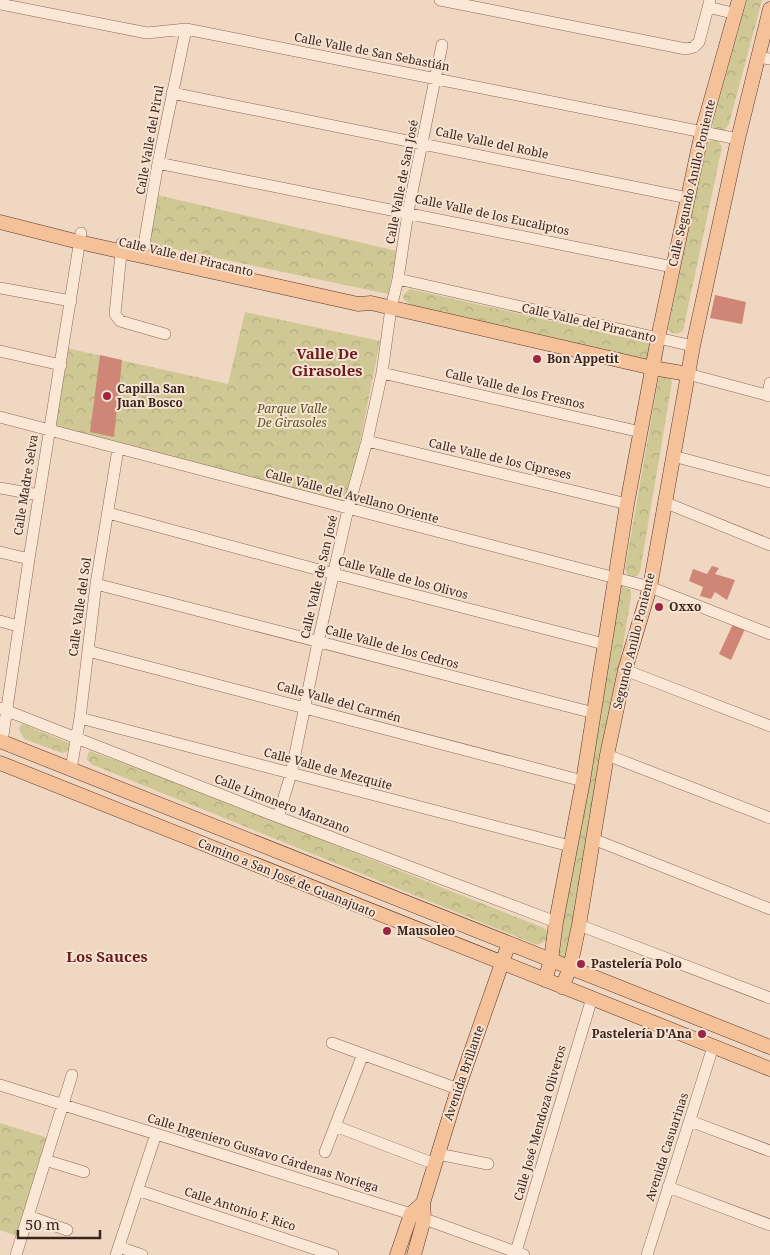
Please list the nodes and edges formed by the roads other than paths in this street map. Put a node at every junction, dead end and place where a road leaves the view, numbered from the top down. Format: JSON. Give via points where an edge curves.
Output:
{"nodes":[{"id":1,"x":440,"y":0,"type":"edge"},
{"id":2,"x":739,"y":0,"type":"edge"},
{"id":3,"x":454,"y":1,"type":"edge"},
{"id":4,"x":0,"y":4,"type":"edge"},
{"id":5,"x":709,"y":4,"type":"edge"},
{"id":6,"x":770,"y":9,"type":"edge"},
{"id":7,"x":736,"y":14,"type":"junction"},
{"id":8,"x":186,"y":29,"type":"junction"},
{"id":9,"x":442,"y":46,"type":"dead end"},
{"id":10,"x":764,"y":58,"type":"edge"},
{"id":11,"x":436,"y":78,"type":"junction"},
{"id":12,"x":172,"y":93,"type":"junction"},
{"id":13,"x":702,"y":132,"type":"junction"},
{"id":14,"x":738,"y":139,"type":"junction"},
{"id":15,"x":423,"y":143,"type":"junction"},
{"id":16,"x":158,"y":163,"type":"junction"},
{"id":17,"x":688,"y":198,"type":"junction"},
{"id":18,"x":0,"y":212,"type":"edge"},
{"id":19,"x":408,"y":212,"type":"junction"},
{"id":20,"x":0,"y":222,"type":"edge"},
{"id":21,"x":80,"y":238,"type":"junction"},
{"id":22,"x":122,"y":246,"type":"junction"},
{"id":23,"x":144,"y":252,"type":"junction"},
{"id":24,"x":674,"y":267,"type":"junction"},
{"id":25,"x":398,"y":279,"type":"junction"},
{"id":26,"x":0,"y":288,"type":"edge"},
{"id":27,"x":71,"y":301,"type":"junction"},
{"id":28,"x":391,"y":308,"type":"junction"},
{"id":29,"x":165,"y":334,"type":"dead end"},
{"id":30,"x":658,"y":338,"type":"junction"},
{"id":31,"x":693,"y":346,"type":"junction"},
{"id":32,"x":0,"y":352,"type":"edge"},
{"id":33,"x":61,"y":365,"type":"junction"},
{"id":34,"x":653,"y":368,"type":"junction"},
{"id":35,"x":382,"y":372,"type":"junction"},
{"id":36,"x":688,"y":374,"type":"junction"},
{"id":37,"x":770,"y":383,"type":"edge"},
{"id":38,"x":769,"y":396,"type":"edge"},
{"id":39,"x":0,"y":418,"type":"edge"},
{"id":40,"x":48,"y":431,"type":"junction"},
{"id":41,"x":641,"y":432,"type":"junction"},
{"id":42,"x":367,"y":442,"type":"junction"},
{"id":43,"x":118,"y":449,"type":"junction"},
{"id":44,"x":673,"y":456,"type":"junction"},
{"id":45,"x":770,"y":482,"type":"edge"},
{"id":46,"x":0,"y":488,"type":"edge"},
{"id":47,"x":39,"y":495,"type":"junction"},
{"id":48,"x":664,"y":502,"type":"junction"},
{"id":49,"x":626,"y":504,"type":"junction"},
{"id":50,"x":348,"y":509,"type":"junction"},
{"id":51,"x":108,"y":514,"type":"junction"},
{"id":52,"x":770,"y":545,"type":"edge"},
{"id":53,"x":0,"y":552,"type":"edge"},
{"id":54,"x":28,"y":558,"type":"junction"},
{"id":55,"x":334,"y":574,"type":"junction"},
{"id":56,"x":615,"y":578,"type":"junction"},
{"id":57,"x":96,"y":584,"type":"junction"},
{"id":58,"x":650,"y":587,"type":"junction"},
{"id":59,"x":0,"y":621,"type":"edge"},
{"id":60,"x":18,"y":626,"type":"junction"},
{"id":61,"x":770,"y":634,"type":"edge"},
{"id":62,"x":318,"y":642,"type":"junction"},
{"id":63,"x":604,"y":644,"type":"junction"},
{"id":64,"x":88,"y":651,"type":"junction"},
{"id":65,"x":625,"y":670,"type":"junction"},
{"id":66,"x":305,"y":708,"type":"junction"},
{"id":67,"x":4,"y":710,"type":"edge"},
{"id":68,"x":594,"y":713,"type":"junction"},
{"id":69,"x":80,"y":718,"type":"junction"},
{"id":70,"x":770,"y":726,"type":"edge"},
{"id":71,"x":76,"y":738,"type":"junction"},
{"id":72,"x":1,"y":741,"type":"edge"},
{"id":73,"x":607,"y":754,"type":"junction"},
{"id":74,"x":0,"y":763,"type":"edge"},
{"id":75,"x":71,"y":768,"type":"junction"},
{"id":76,"x":291,"y":774,"type":"junction"},
{"id":77,"x":583,"y":781,"type":"junction"},
{"id":78,"x":278,"y":817,"type":"junction"},
{"id":79,"x":770,"y":818,"type":"edge"},
{"id":80,"x":593,"y":839,"type":"junction"},
{"id":81,"x":570,"y":846,"type":"junction"},
{"id":82,"x":770,"y":909,"type":"edge"},
{"id":83,"x":556,"y":922,"type":"junction"},
{"id":84,"x":579,"y":925,"type":"junction"},
{"id":85,"x":509,"y":943,"type":"junction"},
{"id":86,"x":551,"y":960,"type":"junction"},
{"id":87,"x":502,"y":964,"type":"junction"},
{"id":88,"x":570,"y":968,"type":"junction"},
{"id":89,"x":545,"y":980,"type":"junction"},
{"id":90,"x":562,"y":987,"type":"junction"},
{"id":91,"x":592,"y":998,"type":"junction"},
{"id":92,"x":770,"y":998,"type":"edge"},
{"id":93,"x":332,"y":1043,"type":"dead end"},
{"id":94,"x":714,"y":1047,"type":"junction"},
{"id":95,"x":770,"y":1047,"type":"edge"},
{"id":96,"x":363,"y":1054,"type":"junction"},
{"id":97,"x":770,"y":1070,"type":"edge"},
{"id":98,"x":72,"y":1075,"type":"dead end"},
{"id":99,"x":0,"y":1085,"type":"edge"},
{"id":100,"x":458,"y":1088,"type":"junction"},
{"id":101,"x":63,"y":1104,"type":"junction"},
{"id":102,"x":690,"y":1121,"type":"junction"},
{"id":103,"x":335,"y":1126,"type":"junction"},
{"id":104,"x":156,"y":1134,"type":"junction"},
{"id":105,"x":770,"y":1151,"type":"edge"},
{"id":106,"x":325,"y":1152,"type":"dead end"},
{"id":107,"x":436,"y":1159,"type":"junction"},
{"id":108,"x":46,"y":1160,"type":"junction"},
{"id":109,"x":488,"y":1164,"type":"dead end"},
{"id":110,"x":84,"y":1172,"type":"dead end"},
{"id":111,"x":668,"y":1187,"type":"junction"},
{"id":112,"x":137,"y":1190,"type":"junction"},
{"id":113,"x":28,"y":1216,"type":"junction"},
{"id":114,"x":418,"y":1216,"type":"junction"},
{"id":115,"x":770,"y":1225,"type":"edge"},
{"id":116,"x":67,"y":1230,"type":"dead end"},
{"id":117,"x":117,"y":1251,"type":"edge"},
{"id":118,"x":519,"y":1254,"type":"edge"},
{"id":119,"x":16,"y":1255,"type":"edge"},
{"id":120,"x":142,"y":1255,"type":"edge"},
{"id":121,"x":334,"y":1255,"type":"edge"},
{"id":122,"x":397,"y":1255,"type":"edge"},
{"id":123,"x":414,"y":1255,"type":"edge"},
{"id":124,"x":648,"y":1255,"type":"edge"}],
"edges":[{"from":1,"to":3,"type":"street"},
{"from":2,"to":7,"type":"main road","name":"Calle Segundo Anillo Poniente"},
{"from":3,"to":5,"type":"street","via":[[686,50],[699,42]]},
{"from":4,"to":8,"type":"street","name":"Calle Valle de San Sebastián","via":[[147,33]]},
{"from":5,"to":7,"type":"street"},
{"from":6,"to":10,"type":"main road"},
{"from":7,"to":13,"type":"main road","name":"Calle Segundo Anillo Poniente"},
{"from":8,"to":11,"type":"street","name":"Calle Valle de San Sebastián"},
{"from":8,"to":12,"type":"street","name":"Calle Valle del Pirul"},
{"from":9,"to":11,"type":"street","name":"Calle Valle de San José"},
{"from":10,"to":14,"type":"main road"},
{"from":11,"to":13,"type":"street","name":"Calle Valle de San Sebastián"},
{"from":11,"to":15,"type":"street","name":"Calle Valle de San José"},
{"from":12,"to":15,"type":"street","name":"Calle Valle del Roble"},
{"from":12,"to":16,"type":"street","name":"Calle Valle del Pirul"},
{"from":13,"to":14,"type":"street","name":"Calle Valle de San Sebastián"},
{"from":13,"to":17,"type":"main road","name":"Calle Segundo Anillo Poniente"},
{"from":14,"to":31,"type":"main road"},
{"from":15,"to":17,"type":"street","name":"Calle Valle del Roble"},
{"from":15,"to":19,"type":"street","name":"Calle Valle de San José"},
{"from":16,"to":19,"type":"street","name":"Calle Valle de los Eucaliptos"},
{"from":16,"to":23,"type":"street","name":"Calle Valle del Pirul"},
{"from":17,"to":24,"type":"main road","name":"Calle Segundo Anillo Poniente"},
{"from":18,"to":21,"type":"main road","name":"Calle Valle del Piracanto"},
{"from":19,"to":24,"type":"street","name":"Calle Valle de los Eucaliptos"},
{"from":19,"to":25,"type":"street","name":"Calle Valle de San José"},
{"from":20,"to":21,"type":"main road","name":"Calle Valle del Piracanto"},
{"from":21,"to":22,"type":"main road","name":"Calle Valle del Piracanto"},
{"from":21,"to":27,"type":"street","name":"Calle Madre Selva"},
{"from":22,"to":23,"type":"main road","name":"Calle Valle del Piracanto"},
{"from":22,"to":29,"type":"street","via":[[115,314],[120,321]]},
{"from":23,"to":28,"type":"main road","name":"Calle Valle del Piracanto","via":[[358,304],[371,303]]},
{"from":24,"to":30,"type":"main road","name":"Calle Segundo Anillo Poniente"},
{"from":25,"to":28,"type":"street","name":"Calle Valle de San José"},
{"from":25,"to":30,"type":"street","name":"Calle Valle del Piracanto"},
{"from":26,"to":27,"type":"street"},
{"from":27,"to":33,"type":"street","name":"Calle Madre Selva"},
{"from":28,"to":34,"type":"main road","name":"Calle Valle del Piracanto"},
{"from":28,"to":35,"type":"street","name":"Calle Valle de San José"},
{"from":30,"to":31,"type":"street","name":"Calle Valle del Piracanto"},
{"from":30,"to":34,"type":"main road","name":"Calle Segundo Anillo Poniente"},
{"from":31,"to":36,"type":"main road"},
{"from":32,"to":33,"type":"street"},
{"from":33,"to":40,"type":"street","name":"Calle Madre Selva"},
{"from":34,"to":36,"type":"main road","name":"Calle Valle del Piracanto"},
{"from":34,"to":41,"type":"main road","name":"Segundo Anillo Poniente"},
{"from":35,"to":41,"type":"street","name":"Calle Valle de los Fresnos"},
{"from":35,"to":42,"type":"street","name":"Calle Valle de San José"},
{"from":36,"to":38,"type":"street"},
{"from":36,"to":44,"type":"main road","name":"Segundo Anillo Poniente"},
{"from":37,"to":38,"type":"street"},
{"from":39,"to":40,"type":"street","name":"Calle Valle del Avellano Oriente"},
{"from":40,"to":43,"type":"street","name":"Calle Valle del Avellano Oriente"},
{"from":40,"to":47,"type":"street","name":"Calle Madre Selva"},
{"from":41,"to":49,"type":"main road","name":"Segundo Anillo Poniente"},
{"from":42,"to":49,"type":"street","name":"Calle Valle de los Cipreses"},
{"from":42,"to":50,"type":"street","name":"Calle Valle de San José"},
{"from":43,"to":50,"type":"street","name":"Calle Valle del Avellano Oriente"},
{"from":43,"to":51,"type":"street","name":"Calle Valle del Sol"},
{"from":44,"to":45,"type":"street"},
{"from":44,"to":48,"type":"main road","name":"Segundo Anillo Poniente"},
{"from":46,"to":47,"type":"street"},
{"from":47,"to":54,"type":"street","name":"Calle Madre Selva"},
{"from":48,"to":52,"type":"street"},
{"from":48,"to":58,"type":"main road","name":"Segundo Anillo Poniente"},
{"from":49,"to":56,"type":"main road","name":"Segundo Anillo Poniente"},
{"from":50,"to":55,"type":"street","name":"Calle Valle de San José"},
{"from":50,"to":56,"type":"street","name":"Calle Valle del Avellano Oriente"},
{"from":51,"to":55,"type":"street","name":"Calle Valle de los Olivos"},
{"from":51,"to":57,"type":"street","name":"Calle Valle del Sol"},
{"from":53,"to":54,"type":"street"},
{"from":54,"to":60,"type":"street","name":"Calle Madre Selva"},
{"from":55,"to":62,"type":"street","name":"Calle Valle de San José"},
{"from":55,"to":63,"type":"street","name":"Calle Valle de los Olivos"},
{"from":56,"to":58,"type":"street","name":"Calle Valle del Avellano Oriente"},
{"from":56,"to":63,"type":"main road","name":"Segundo Anillo Poniente"},
{"from":57,"to":62,"type":"street","name":"Calle Valle de los Cedros"},
{"from":57,"to":64,"type":"street","name":"Calle Valle del Sol"},
{"from":58,"to":61,"type":"street","name":"Calle Valle del Avellano Oriente"},
{"from":58,"to":65,"type":"main road","name":"Segundo Anillo Poniente"},
{"from":59,"to":60,"type":"street"},
{"from":60,"to":67,"type":"street","name":"Calle Madre Selva"},
{"from":62,"to":66,"type":"street","name":"Calle Valle de San José"},
{"from":62,"to":68,"type":"street","name":"Calle Valle de los Cedros"},
{"from":63,"to":68,"type":"main road","name":"Segundo Anillo Poniente"},
{"from":64,"to":66,"type":"street","name":"Calle Valle del Carmén"},
{"from":64,"to":69,"type":"street","name":"Calle Valle del Sol"},
{"from":65,"to":70,"type":"street"},
{"from":65,"to":73,"type":"main road","name":"Segundo Anillo Poniente"},
{"from":66,"to":76,"type":"street","name":"Calle Valle de San José"},
{"from":66,"to":77,"type":"street","name":"Calle Valle del Carmén"},
{"from":67,"to":71,"type":"street","name":"Calle Limonero Manzano"},
{"from":67,"to":72,"type":"street","name":"Calle Madre Selva"},
{"from":68,"to":77,"type":"main road","name":"Segundo Anillo Poniente"},
{"from":69,"to":71,"type":"street","name":"Calle Valle del Sol"},
{"from":69,"to":76,"type":"street","name":"Calle Valle de Mezquite"},
{"from":71,"to":75,"type":"street","name":"Calle Valle del Sol"},
{"from":71,"to":78,"type":"street","name":"Calle Limonero Manzano"},
{"from":72,"to":75,"type":"main road","name":"Camino a San José de Guanajuato"},
{"from":73,"to":79,"type":"street"},
{"from":73,"to":80,"type":"main road","name":"Segundo Anillo Poniente"},
{"from":74,"to":87,"type":"main road","name":"Camino a San José de Guanajuato"},
{"from":75,"to":85,"type":"main road","name":"Camino a San José de Guanajuato"},
{"from":76,"to":78,"type":"street","name":"Calle Valle de San José"},
{"from":76,"to":81,"type":"street","name":"Calle Valle de Mezquite"},
{"from":77,"to":81,"type":"main road","name":"Segundo Anillo Poniente"},
{"from":78,"to":83,"type":"street","name":"Calle Limonero Manzano"},
{"from":80,"to":82,"type":"street"},
{"from":80,"to":84,"type":"main road","name":"Segundo Anillo Poniente"},
{"from":81,"to":83,"type":"main road","name":"Segundo Anillo Poniente"},
{"from":83,"to":86,"type":"main road","name":"Segundo Anillo Poniente"},
{"from":84,"to":88,"type":"main road","name":"Segundo Anillo Poniente"},
{"from":84,"to":92,"type":"street"},
{"from":85,"to":86,"type":"main road","name":"Camino a San José de Guanajuato"},
{"from":85,"to":87,"type":"main road","name":"Avenida Brillante"},
{"from":86,"to":88,"type":"main road","name":"Camino a San José de Guanajuato"},
{"from":86,"to":89,"type":"main road","name":"Segundo Anillo Poniente"},
{"from":87,"to":89,"type":"main road","name":"Camino a San José de Guanajuato"},
{"from":87,"to":100,"type":"main road","name":"Avenida Brillante"},
{"from":88,"to":90,"type":"main road","name":"Segundo Anillo Poniente"},
{"from":88,"to":95,"type":"main road","name":"Camino a San José de Guanajuato"},
{"from":89,"to":90,"type":"main road","name":"Camino a San José de Guanajuato"},
{"from":90,"to":91,"type":"main road","name":"Camino a San José de Guanajuato"},
{"from":91,"to":94,"type":"main road","name":"Camino a San José de Guanajuato"},
{"from":91,"to":118,"type":"street","name":"Calle José Mendoza Oliveros"},
{"from":93,"to":96,"type":"street"},
{"from":94,"to":97,"type":"main road","name":"Camino a San José de Guanajuato"},
{"from":94,"to":102,"type":"street","name":"Avenida Casuarinas"},
{"from":96,"to":100,"type":"street"},
{"from":96,"to":103,"type":"street"},
{"from":98,"to":101,"type":"street"},
{"from":99,"to":101,"type":"street","name":"Calle Ingeniero Gustavo Cárdenas Noriega"},
{"from":100,"to":107,"type":"main road","name":"Avenida Brillante"},
{"from":101,"to":104,"type":"street","name":"Calle Ingeniero Gustavo Cárdenas Noriega"},
{"from":101,"to":108,"type":"street"},
{"from":102,"to":105,"type":"street"},
{"from":102,"to":111,"type":"street","name":"Avenida Casuarinas"},
{"from":103,"to":106,"type":"street"},
{"from":103,"to":107,"type":"street"},
{"from":104,"to":112,"type":"street"},
{"from":104,"to":114,"type":"street","name":"Calle Ingeniero Gustavo Cárdenas Noriega"},
{"from":107,"to":109,"type":"street"},
{"from":107,"to":114,"type":"main road","name":"Avenida Brillante"},
{"from":108,"to":110,"type":"street"},
{"from":108,"to":113,"type":"street"},
{"from":111,"to":115,"type":"street"},
{"from":111,"to":124,"type":"street","name":"Avenida Casuarinas"},
{"from":112,"to":117,"type":"street"},
{"from":112,"to":121,"type":"street","name":"Calle Antonio F. Rico"},
{"from":113,"to":116,"type":"street"},
{"from":113,"to":119,"type":"street"},
{"from":114,"to":118,"type":"street","name":"Calle Ingeniero Gustavo Cárdenas Noriega"},
{"from":114,"to":122,"type":"main road"},
{"from":114,"to":123,"type":"main road"},
{"from":117,"to":120,"type":"street"}]}
